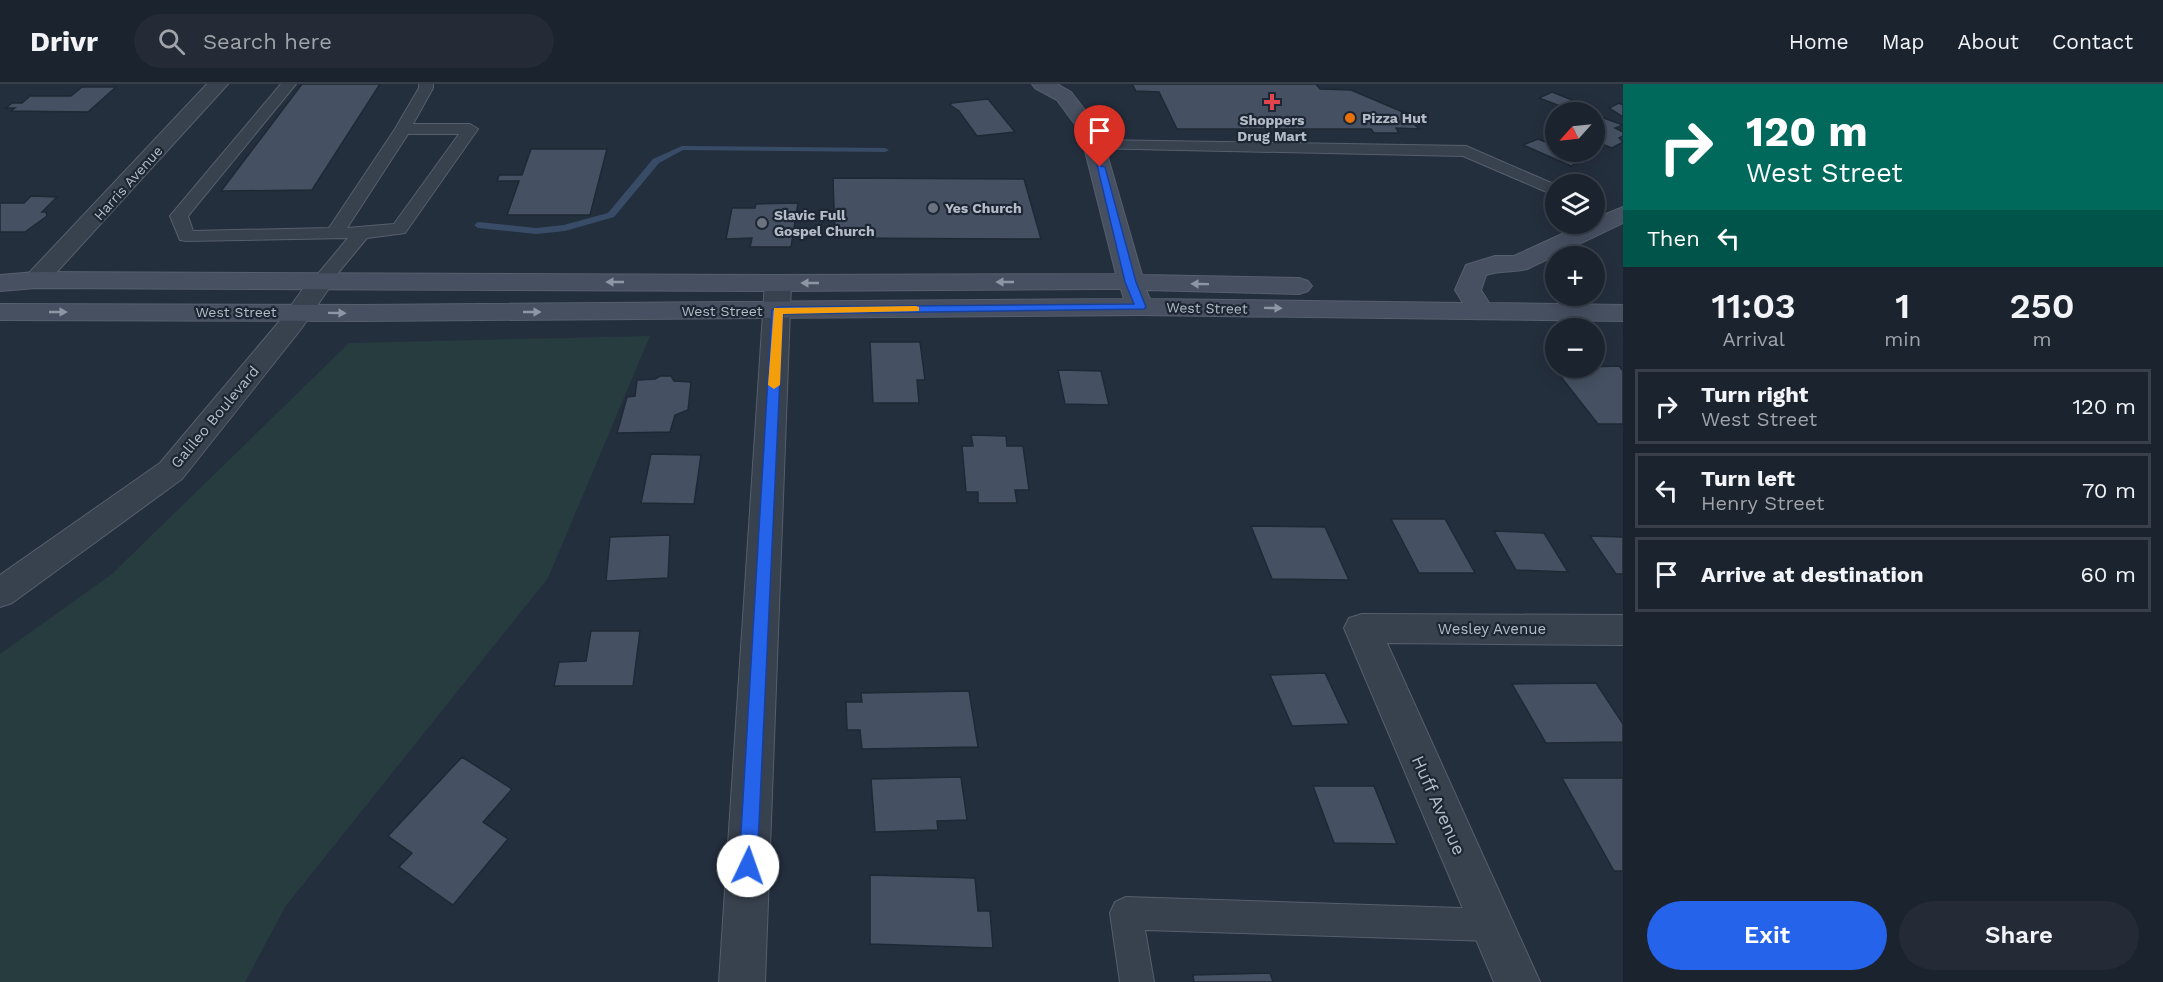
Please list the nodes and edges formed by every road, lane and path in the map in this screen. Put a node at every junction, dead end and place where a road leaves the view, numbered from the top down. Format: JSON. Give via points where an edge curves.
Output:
{"nodes":[{"id":1,"x":218,"y":84,"type":"edge"},
{"id":2,"x":289,"y":84,"type":"edge"},
{"id":3,"x":426,"y":84,"type":"edge"},
{"id":4,"x":1042,"y":84,"type":"edge"},
{"id":5,"x":403,"y":129,"type":"junction"},
{"id":6,"x":1094,"y":145,"type":"junction"},
{"id":7,"x":1545,"y":186,"type":"edge"},
{"id":8,"x":1623,"y":191,"type":"edge"},
{"id":9,"x":1605,"y":200,"type":"edge"},
{"id":10,"x":1623,"y":214,"type":"edge"},
{"id":11,"x":1545,"y":229,"type":"edge"},
{"id":12,"x":334,"y":234,"type":"junction"},
{"id":13,"x":362,"y":234,"type":"junction"},
{"id":14,"x":1495,"y":263,"type":"junction"},
{"id":15,"x":36,"y":280,"type":"junction"},
{"id":16,"x":321,"y":281,"type":"junction"},
{"id":17,"x":1131,"y":282,"type":"junction"},
{"id":18,"x":0,"y":283,"type":"edge"},
{"id":19,"x":1605,"y":291,"type":"edge"},
{"id":20,"x":1545,"y":292,"type":"edge"},
{"id":21,"x":1623,"y":292,"type":"edge"},
{"id":22,"x":778,"y":297,"type":"junction"},
{"id":23,"x":1475,"y":301,"type":"junction"},
{"id":24,"x":1140,"y":307,"type":"junction"},
{"id":25,"x":0,"y":312,"type":"edge"},
{"id":26,"x":300,"y":312,"type":"junction"},
{"id":27,"x":1623,"y":313,"type":"edge"},
{"id":28,"x":0,"y":593,"type":"edge"},
{"id":29,"x":1362,"y":628,"type":"joint"},
{"id":30,"x":1623,"y":630,"type":"edge"},
{"id":31,"x":1491,"y":925,"type":"junction"},
{"id":32,"x":742,"y":982,"type":"edge"},
{"id":33,"x":1137,"y":982,"type":"edge"},
{"id":34,"x":1517,"y":982,"type":"edge"}],
"edges":[{"from":1,"to":15,"type":"street","name":"Harris Avenue"},
{"from":2,"to":12,"type":"lane","via":[[179,216],[186,236]]},
{"from":3,"to":5,"type":"lane"},
{"from":4,"to":6,"type":"main road","via":[[1064,96],[1090,130]]},
{"from":5,"to":12,"type":"lane"},
{"from":5,"to":13,"type":"lane","via":[[470,129],[399,230]]},
{"from":6,"to":7,"type":"lane","via":[[1466,151]]},
{"from":6,"to":17,"type":"main road"},
{"from":8,"to":9,"type":"main road"},
{"from":10,"to":14,"type":"main road","via":[[1518,264]]},
{"from":11,"to":14,"type":"main road","via":[[1496,252]]},
{"from":12,"to":13,"type":"lane"},
{"from":13,"to":16,"type":"lane"},
{"from":14,"to":23,"type":"main road","via":[[1475,270]]},
{"from":15,"to":16,"type":"main road","name":"West Street"},
{"from":15,"to":18,"type":"main road","name":"West Street"},
{"from":22,"to":16,"type":"main road","name":"West Street","one_way":true},
{"from":16,"to":26,"type":"street","name":"Galileo Boulevard"},
{"from":17,"to":22,"type":"main road","name":"West Street","one_way":true},
{"from":23,"to":17,"type":"main road","name":"West Street","one_way":true},
{"from":17,"to":24,"type":"main road"},
{"from":19,"to":21,"type":"main road"},
{"from":20,"to":23,"type":"main road","name":"West Street"},
{"from":22,"to":24,"type":"main road","name":"West Street"},
{"from":26,"to":22,"type":"main road","name":"West Street","one_way":true},
{"from":22,"to":32,"type":"street"},
{"from":24,"to":23,"type":"main road","name":"West Street","one_way":true},
{"from":23,"to":27,"type":"main road","name":"West Street"},
{"from":25,"to":26,"type":"main road","name":"West Street","one_way":true},
{"from":26,"to":28,"type":"street","name":"Galileo Boulevard","via":[[171,471]]},
{"from":29,"to":30,"type":"street","name":"Wesley Avenue"},
{"from":29,"to":31,"type":"street","name":"Huff Avenue"},
{"from":31,"to":33,"type":"lane","via":[[1126,913]]},
{"from":31,"to":34,"type":"street","name":"Huff Avenue"}]}
